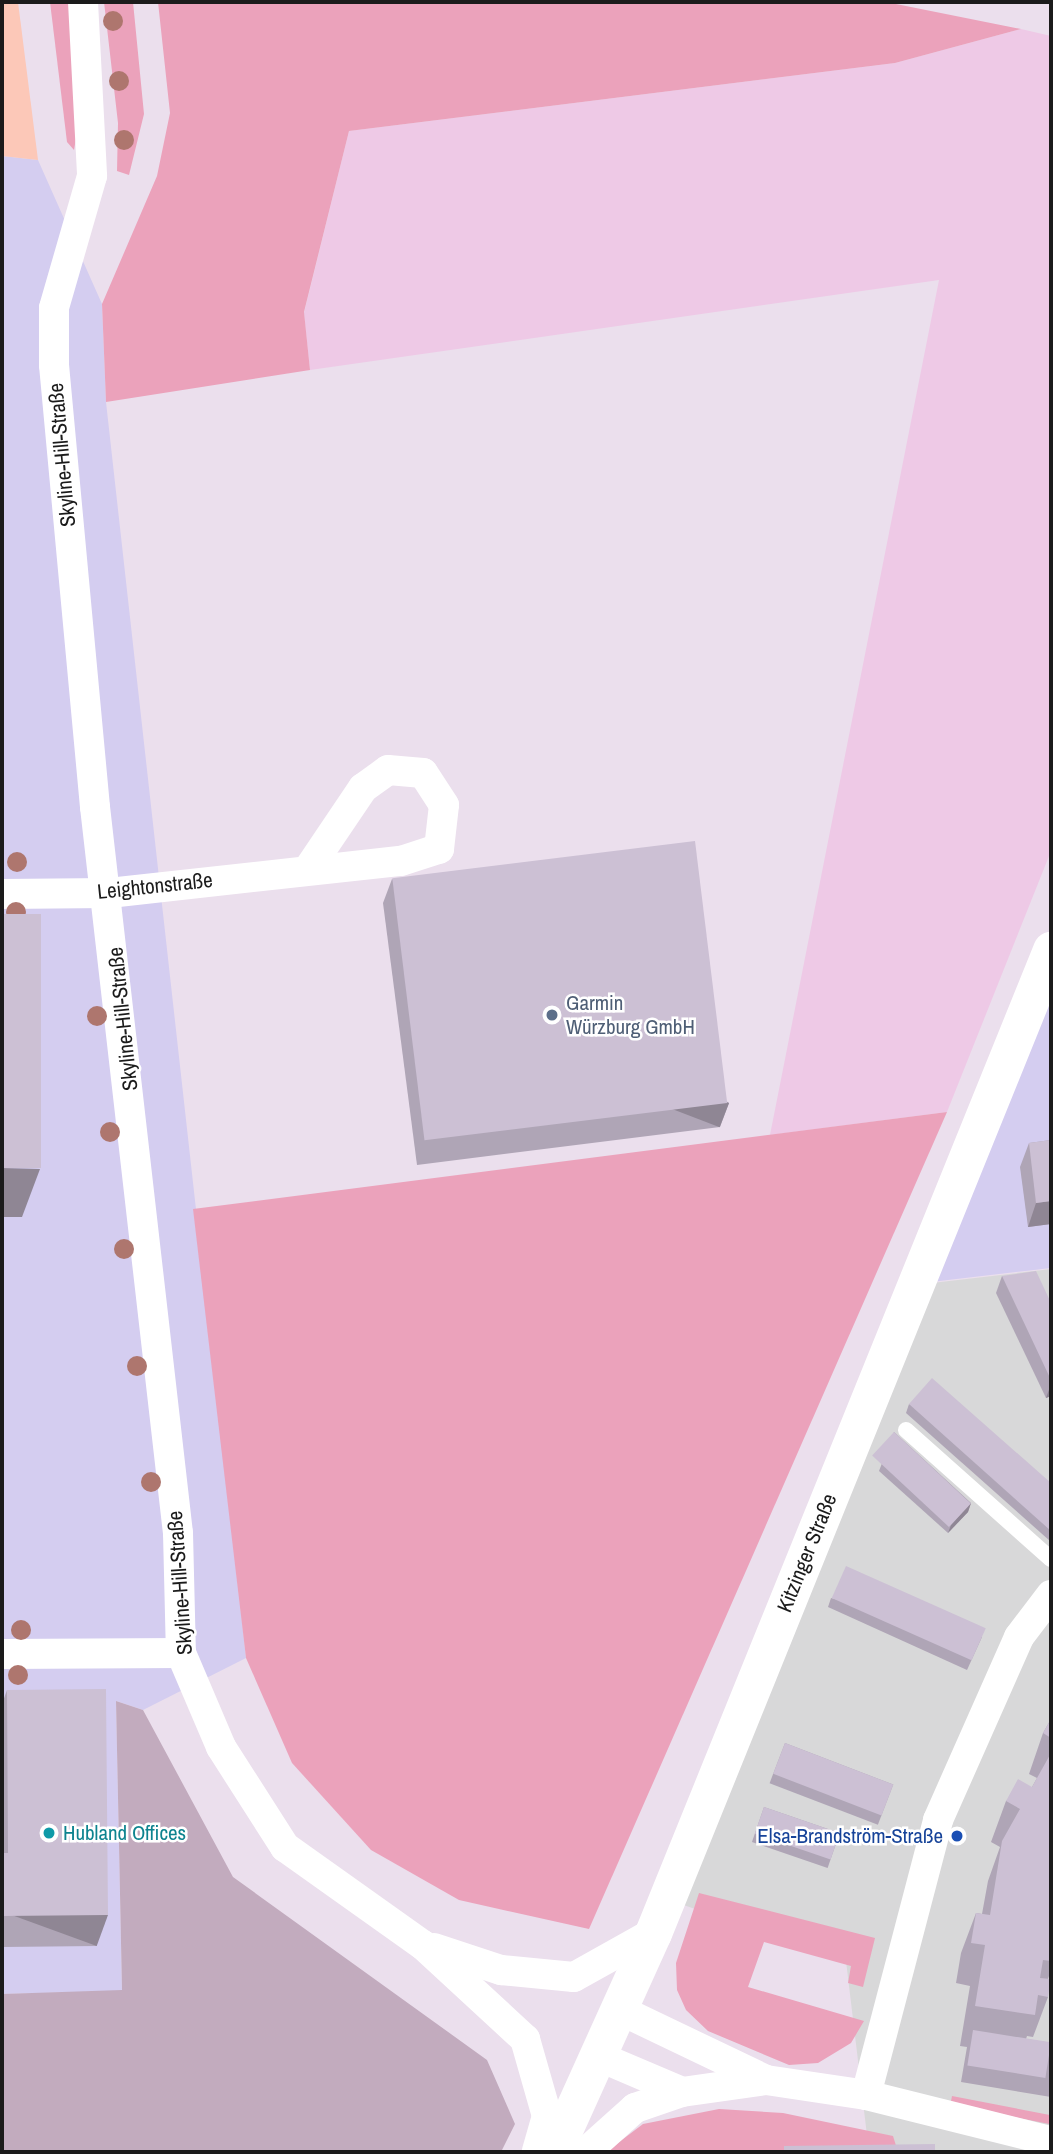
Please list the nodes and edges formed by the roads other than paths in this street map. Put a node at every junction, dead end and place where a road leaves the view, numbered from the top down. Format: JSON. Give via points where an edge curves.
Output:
{"nodes":[{"id":1,"x":83,"y":2,"type":"edge"},
{"id":2,"x":309,"y":868,"type":"junction"},
{"id":3,"x":109,"y":893,"type":"junction"},
{"id":4,"x":2,"y":894,"type":"edge"},
{"id":5,"x":1051,"y":950,"type":"edge"},
{"id":6,"x":906,"y":1430,"type":"dead end"},
{"id":7,"x":1051,"y":1559,"type":"edge"},
{"id":8,"x":1051,"y":1595,"type":"edge"},
{"id":9,"x":181,"y":1653,"type":"junction"},
{"id":10,"x":2,"y":1654,"type":"edge"},
{"id":11,"x":653,"y":1933,"type":"junction"},
{"id":12,"x":423,"y":1945,"type":"junction"},
{"id":13,"x":620,"y":2011,"type":"junction"},
{"id":14,"x":600,"y":2057,"type":"junction"},
{"id":15,"x":766,"y":2080,"type":"junction"},
{"id":16,"x":681,"y":2092,"type":"junction"},
{"id":17,"x":866,"y":2095,"type":"junction"},
{"id":18,"x":1051,"y":2141,"type":"edge"},
{"id":19,"x":1009,"y":2142,"type":"edge"},
{"id":20,"x":537,"y":2152,"type":"edge"},
{"id":21,"x":554,"y":2152,"type":"edge"},
{"id":22,"x":586,"y":2152,"type":"edge"}],
"edges":[{"from":1,"to":3,"type":"street","name":"Skyline-Hill-Straße","via":[[92,176],[54,308],[54,365],[95,807]]},
{"from":2,"to":2,"type":"street","name":"Leightonstraße","via":[[401,861],[439,849],[444,806],[423,773],[388,770],[363,788]]},
{"from":2,"to":3,"type":"street","name":"Leightonstraße"},
{"from":3,"to":4,"type":"street","name":"Leightonstraße"},
{"from":3,"to":9,"type":"street","name":"Skyline-Hill-Straße","via":[[178,1533]]},
{"from":5,"to":11,"type":"street","name":"Kitzinger Straße"},
{"from":6,"to":7,"type":"lane"},
{"from":8,"to":17,"type":"street","via":[[1019,1637],[938,1820]]},
{"from":9,"to":10,"type":"street"},
{"from":9,"to":12,"type":"street","name":"Skyline-Hill-Straße","via":[[221,1747],[285,1847]]},
{"from":11,"to":12,"type":"street","name":"Skyline-Hill-Straße","via":[[574,1977],[501,1970]]},
{"from":11,"to":13,"type":"street","name":"Kitzinger Straße"},
{"from":12,"to":20,"type":"street","name":"Skyline-Hill-Straße","via":[[525,2039],[547,2116]]},
{"from":13,"to":14,"type":"street","name":"Kitzinger Straße"},
{"from":13,"to":15,"type":"street"},
{"from":14,"to":16,"type":"street"},
{"from":14,"to":21,"type":"street","name":"Kitzinger Straße"},
{"from":15,"to":16,"type":"street"},
{"from":15,"to":17,"type":"street"},
{"from":16,"to":22,"type":"street","via":[[635,2108]]},
{"from":17,"to":19,"type":"street"},
{"from":18,"to":19,"type":"street"}]}
